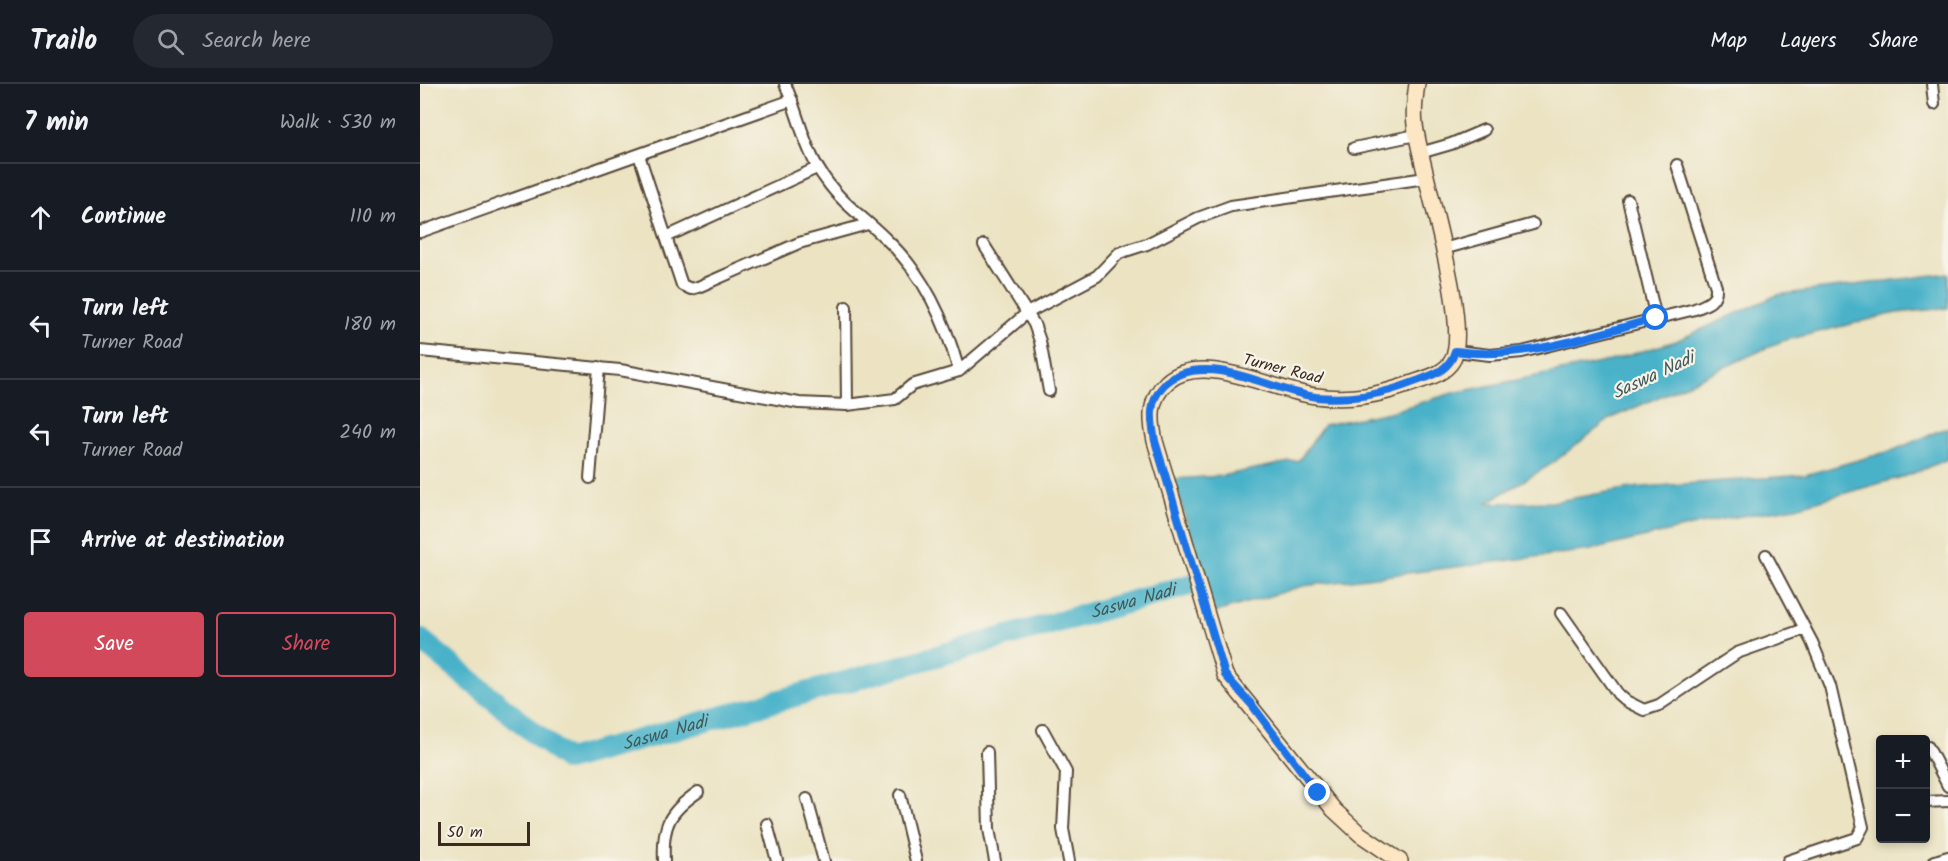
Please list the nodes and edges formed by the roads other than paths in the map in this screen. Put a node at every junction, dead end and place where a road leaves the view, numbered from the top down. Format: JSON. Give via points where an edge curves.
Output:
{"nodes":[{"id":1,"x":785,"y":84,"type":"edge"},
{"id":2,"x":1417,"y":84,"type":"edge"},
{"id":3,"x":1932,"y":84,"type":"edge"},
{"id":4,"x":792,"y":100,"type":"junction"},
{"id":5,"x":1934,"y":104,"type":"dead end"},
{"id":6,"x":1484,"y":130,"type":"dead end"},
{"id":7,"x":1416,"y":135,"type":"junction"},
{"id":8,"x":1354,"y":148,"type":"dead end"},
{"id":9,"x":1420,"y":153,"type":"junction"},
{"id":10,"x":639,"y":155,"type":"junction"},
{"id":11,"x":1677,"y":165,"type":"dead end"},
{"id":12,"x":817,"y":168,"type":"junction"},
{"id":13,"x":1426,"y":178,"type":"junction"},
{"id":14,"x":1628,"y":200,"type":"dead end"},
{"id":15,"x":868,"y":224,"type":"junction"},
{"id":16,"x":1533,"y":224,"type":"dead end"},
{"id":17,"x":420,"y":232,"type":"edge"},
{"id":18,"x":666,"y":237,"type":"junction"},
{"id":19,"x":984,"y":245,"type":"dead end"},
{"id":20,"x":1443,"y":249,"type":"junction"},
{"id":21,"x":846,"y":307,"type":"dead end"},
{"id":22,"x":1027,"y":313,"type":"junction"},
{"id":23,"x":1656,"y":318,"type":"junction"},
{"id":24,"x":420,"y":351,"type":"edge"},
{"id":25,"x":1455,"y":351,"type":"junction"},
{"id":26,"x":599,"y":367,"type":"junction"},
{"id":27,"x":959,"y":371,"type":"junction"},
{"id":28,"x":1049,"y":391,"type":"dead end"},
{"id":29,"x":847,"y":405,"type":"junction"},
{"id":30,"x":590,"y":478,"type":"dead end"},
{"id":31,"x":1766,"y":555,"type":"dead end"},
{"id":32,"x":1561,"y":614,"type":"dead end"},
{"id":33,"x":1805,"y":629,"type":"junction"},
{"id":34,"x":1043,"y":730,"type":"dead end"},
{"id":35,"x":1930,"y":751,"type":"edge"},
{"id":36,"x":987,"y":752,"type":"dead end"},
{"id":37,"x":1948,"y":786,"type":"edge"},
{"id":38,"x":698,"y":792,"type":"dead end"},
{"id":39,"x":900,"y":795,"type":"dead end"},
{"id":40,"x":807,"y":799,"type":"dead end"},
{"id":41,"x":1948,"y":801,"type":"edge"},
{"id":42,"x":1930,"y":802,"type":"edge"},
{"id":43,"x":767,"y":824,"type":"dead end"},
{"id":44,"x":1948,"y":856,"type":"edge"},
{"id":45,"x":664,"y":861,"type":"edge"},
{"id":46,"x":777,"y":861,"type":"edge"},
{"id":47,"x":824,"y":861,"type":"edge"},
{"id":48,"x":916,"y":861,"type":"edge"},
{"id":49,"x":994,"y":861,"type":"edge"},
{"id":50,"x":1069,"y":861,"type":"edge"},
{"id":51,"x":1400,"y":861,"type":"edge"},
{"id":52,"x":1788,"y":861,"type":"edge"},
{"id":53,"x":1935,"y":861,"type":"edge"}],
"edges":[{"from":1,"to":4,"type":"street"},
{"from":2,"to":7,"type":"main road"},
{"from":3,"to":5,"type":"street"},
{"from":4,"to":10,"type":"street"},
{"from":4,"to":12,"type":"street"},
{"from":6,"to":9,"type":"street"},
{"from":7,"to":8,"type":"street"},
{"from":7,"to":9,"type":"main road"},
{"from":9,"to":13,"type":"main road"},
{"from":10,"to":17,"type":"street"},
{"from":10,"to":18,"type":"street"},
{"from":11,"to":23,"type":"street","via":[[1716,292],[1706,305]]},
{"from":12,"to":15,"type":"street","via":[[842,201]]},
{"from":12,"to":18,"type":"street"},
{"from":13,"to":20,"type":"main road"},
{"from":13,"to":22,"type":"street","via":[[1221,209],[1119,253],[1097,276]]},
{"from":14,"to":23,"type":"street"},
{"from":15,"to":18,"type":"street","via":[[799,243],[691,289],[679,280]]},
{"from":15,"to":27,"type":"street","via":[[899,252],[921,281],[942,318]]},
{"from":16,"to":20,"type":"street"},
{"from":19,"to":22,"type":"street"},
{"from":20,"to":25,"type":"main road","via":[[1455,317]]},
{"from":21,"to":29,"type":"street"},
{"from":22,"to":27,"type":"street"},
{"from":22,"to":28,"type":"street","via":[[1040,341]]},
{"from":23,"to":25,"type":"street","via":[[1522,352],[1490,355]]},
{"from":24,"to":26,"type":"street"},
{"from":25,"to":51,"type":"main road","name":"Turner Road","via":[[1452,360],[1437,374],[1370,397],[1314,396],[1229,373],[1201,371],[1179,374],[1165,384],[1153,401],[1151,423],[1155,441],[1225,675],[1334,810],[1360,834]]},
{"from":26,"to":29,"type":"street","via":[[799,403]]},
{"from":26,"to":30,"type":"street"},
{"from":27,"to":29,"type":"street","via":[[912,385],[895,399]]},
{"from":31,"to":33,"type":"street"},
{"from":32,"to":33,"type":"street","via":[[1618,694],[1644,710],[1659,705],[1737,652]]},
{"from":33,"to":52,"type":"street","via":[[1836,704],[1863,827],[1857,838]]},
{"from":34,"to":50,"type":"street","via":[[1066,772],[1063,830]]},
{"from":35,"to":37,"type":"street"},
{"from":36,"to":49,"type":"street"},
{"from":38,"to":45,"type":"street","via":[[668,820]]},
{"from":39,"to":48,"type":"street"},
{"from":40,"to":47,"type":"street"},
{"from":41,"to":42,"type":"street"},
{"from":43,"to":46,"type":"street"},
{"from":44,"to":53,"type":"street"}]}
